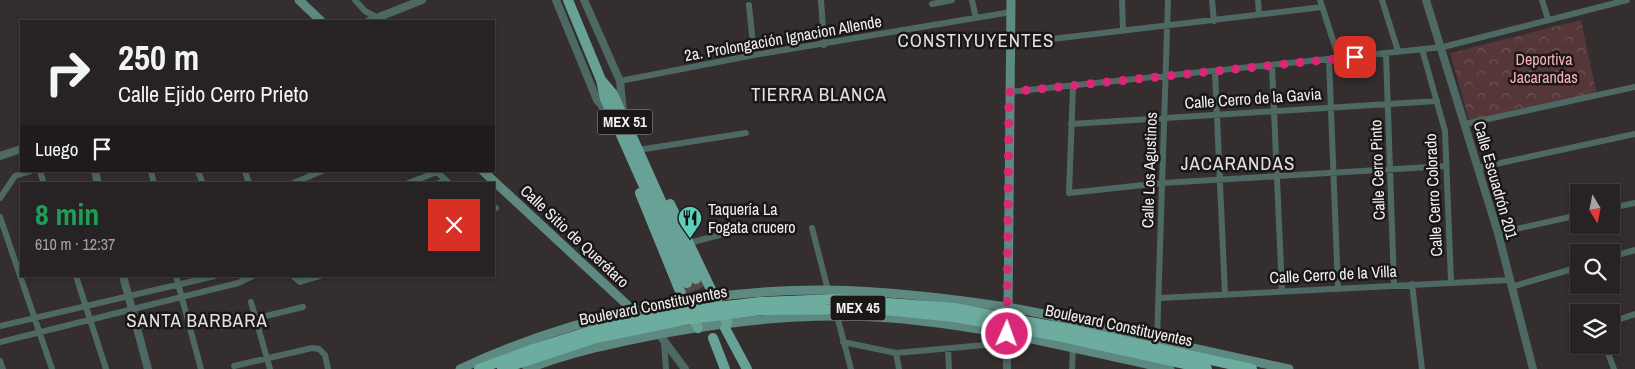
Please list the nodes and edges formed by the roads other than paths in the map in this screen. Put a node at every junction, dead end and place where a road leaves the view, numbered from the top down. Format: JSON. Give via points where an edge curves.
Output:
{"nodes":[{"id":1,"x":299,"y":0,"type":"edge"},
{"id":2,"x":355,"y":0,"type":"edge"},
{"id":3,"x":422,"y":0,"type":"edge"},
{"id":4,"x":556,"y":0,"type":"edge"},
{"id":5,"x":568,"y":0,"type":"edge"},
{"id":6,"x":584,"y":0,"type":"edge"},
{"id":7,"x":821,"y":0,"type":"edge"},
{"id":8,"x":952,"y":0,"type":"edge"},
{"id":9,"x":972,"y":0,"type":"edge"},
{"id":10,"x":1011,"y":0,"type":"edge"},
{"id":11,"x":1122,"y":0,"type":"edge"},
{"id":12,"x":1168,"y":0,"type":"edge"},
{"id":13,"x":1212,"y":0,"type":"edge"},
{"id":14,"x":1258,"y":0,"type":"edge"},
{"id":15,"x":1320,"y":0,"type":"edge"},
{"id":16,"x":1382,"y":0,"type":"edge"},
{"id":17,"x":1426,"y":0,"type":"edge"},
{"id":18,"x":1542,"y":0,"type":"edge"},
{"id":19,"x":1627,"y":0,"type":"edge"},
{"id":20,"x":932,"y":4,"type":"dead end"},
{"id":21,"x":750,"y":5,"type":"dead end"},
{"id":22,"x":1322,"y":7,"type":"junction"},
{"id":23,"x":1011,"y":12,"type":"junction"},
{"id":24,"x":1259,"y":14,"type":"junction"},
{"id":25,"x":976,"y":18,"type":"junction"},
{"id":26,"x":372,"y":19,"type":"edge"},
{"id":27,"x":1548,"y":19,"type":"junction"},
{"id":28,"x":320,"y":20,"type":"edge"},
{"id":29,"x":1214,"y":21,"type":"junction"},
{"id":30,"x":1168,"y":26,"type":"junction"},
{"id":31,"x":1123,"y":29,"type":"junction"},
{"id":32,"x":1052,"y":38,"type":"dead end"},
{"id":33,"x":824,"y":45,"type":"junction"},
{"id":34,"x":1442,"y":47,"type":"junction"},
{"id":35,"x":1422,"y":50,"type":"junction"},
{"id":36,"x":1398,"y":51,"type":"junction"},
{"id":37,"x":1386,"y":54,"type":"junction"},
{"id":38,"x":754,"y":55,"type":"junction"},
{"id":39,"x":1340,"y":58,"type":"junction"},
{"id":40,"x":1329,"y":60,"type":"junction"},
{"id":41,"x":1272,"y":66,"type":"junction"},
{"id":42,"x":1215,"y":72,"type":"junction"},
{"id":43,"x":1165,"y":76,"type":"junction"},
{"id":44,"x":620,"y":81,"type":"junction"},
{"id":45,"x":1073,"y":87,"type":"junction"},
{"id":46,"x":1635,"y":87,"type":"edge"},
{"id":47,"x":1009,"y":92,"type":"junction"},
{"id":48,"x":1437,"y":101,"type":"junction"},
{"id":49,"x":1388,"y":105,"type":"junction"},
{"id":50,"x":1332,"y":107,"type":"junction"},
{"id":51,"x":1274,"y":111,"type":"junction"},
{"id":52,"x":1216,"y":115,"type":"junction"},
{"id":53,"x":1165,"y":118,"type":"junction"},
{"id":54,"x":619,"y":120,"type":"junction"},
{"id":55,"x":1072,"y":124,"type":"junction"},
{"id":56,"x":1465,"y":124,"type":"junction"},
{"id":57,"x":746,"y":133,"type":"dead end"},
{"id":58,"x":1635,"y":134,"type":"edge"},
{"id":59,"x":626,"y":144,"type":"junction"},
{"id":60,"x":20,"y":148,"type":"edge"},
{"id":61,"x":638,"y":150,"type":"junction"},
{"id":62,"x":0,"y":156,"type":"edge"},
{"id":63,"x":645,"y":166,"type":"junction"},
{"id":64,"x":1446,"y":166,"type":"junction"},
{"id":65,"x":1477,"y":168,"type":"junction"},
{"id":66,"x":1391,"y":170,"type":"junction"},
{"id":67,"x":28,"y":172,"type":"edge"},
{"id":68,"x":320,"y":172,"type":"edge"},
{"id":69,"x":435,"y":172,"type":"edge"},
{"id":70,"x":438,"y":172,"type":"edge"},
{"id":71,"x":484,"y":172,"type":"edge"},
{"id":72,"x":1334,"y":173,"type":"junction"},
{"id":73,"x":1277,"y":176,"type":"junction"},
{"id":74,"x":1220,"y":179,"type":"junction"},
{"id":75,"x":296,"y":182,"type":"edge"},
{"id":76,"x":411,"y":182,"type":"edge"},
{"id":77,"x":448,"y":182,"type":"edge"},
{"id":78,"x":495,"y":182,"type":"edge"},
{"id":79,"x":495,"y":182,"type":"edge"},
{"id":80,"x":1162,"y":183,"type":"junction"},
{"id":81,"x":0,"y":198,"type":"edge"},
{"id":82,"x":1635,"y":202,"type":"edge"},
{"id":83,"x":1620,"y":206,"type":"edge"},
{"id":84,"x":0,"y":217,"type":"edge"},
{"id":85,"x":1570,"y":217,"type":"edge"},
{"id":86,"x":746,"y":228,"type":"dead end"},
{"id":87,"x":812,"y":228,"type":"dead end"},
{"id":88,"x":1498,"y":233,"type":"junction"},
{"id":89,"x":689,"y":244,"type":"junction"},
{"id":90,"x":1635,"y":250,"type":"edge"},
{"id":91,"x":1620,"y":254,"type":"edge"},
{"id":92,"x":1570,"y":269,"type":"edge"},
{"id":93,"x":20,"y":274,"type":"edge"},
{"id":94,"x":21,"y":277,"type":"edge"},
{"id":95,"x":76,"y":277,"type":"edge"},
{"id":96,"x":123,"y":277,"type":"edge"},
{"id":97,"x":176,"y":277,"type":"edge"},
{"id":98,"x":211,"y":277,"type":"edge"},
{"id":99,"x":251,"y":277,"type":"edge"},
{"id":100,"x":294,"y":277,"type":"edge"},
{"id":101,"x":317,"y":277,"type":"edge"},
{"id":102,"x":1451,"y":282,"type":"junction"},
{"id":103,"x":1510,"y":283,"type":"junction"},
{"id":104,"x":1412,"y":284,"type":"junction"},
{"id":105,"x":178,"y":285,"type":"junction"},
{"id":106,"x":1394,"y":285,"type":"junction"},
{"id":107,"x":1338,"y":288,"type":"junction"},
{"id":108,"x":828,"y":290,"type":"junction"},
{"id":109,"x":1282,"y":291,"type":"junction"},
{"id":110,"x":1225,"y":294,"type":"junction"},
{"id":111,"x":715,"y":296,"type":"junction"},
{"id":112,"x":128,"y":297,"type":"junction"},
{"id":113,"x":182,"y":297,"type":"junction"},
{"id":114,"x":1159,"y":298,"type":"junction"},
{"id":115,"x":684,"y":301,"type":"junction"},
{"id":116,"x":252,"y":302,"type":"dead end"},
{"id":117,"x":87,"y":307,"type":"junction"},
{"id":118,"x":303,"y":307,"type":"dead end"},
{"id":119,"x":1008,"y":308,"type":"junction"},
{"id":120,"x":132,"y":309,"type":"junction"},
{"id":121,"x":634,"y":311,"type":"junction"},
{"id":122,"x":1635,"y":314,"type":"edge"},
{"id":123,"x":837,"y":316,"type":"junction"},
{"id":124,"x":256,"y":318,"type":"junction"},
{"id":125,"x":1058,"y":318,"type":"junction"},
{"id":126,"x":36,"y":319,"type":"junction"},
{"id":127,"x":90,"y":319,"type":"junction"},
{"id":128,"x":1620,"y":319,"type":"edge"},
{"id":129,"x":726,"y":325,"type":"junction"},
{"id":130,"x":0,"y":326,"type":"edge"},
{"id":131,"x":221,"y":327,"type":"dead end"},
{"id":132,"x":698,"y":328,"type":"junction"},
{"id":133,"x":40,"y":332,"type":"junction"},
{"id":134,"x":662,"y":338,"type":"junction"},
{"id":135,"x":713,"y":338,"type":"dead end"},
{"id":136,"x":1007,"y":338,"type":"junction"},
{"id":137,"x":0,"y":342,"type":"edge"},
{"id":138,"x":843,"y":342,"type":"junction"},
{"id":139,"x":1050,"y":343,"type":"junction"},
{"id":140,"x":1073,"y":348,"type":"junction"},
{"id":141,"x":1154,"y":348,"type":"junction"},
{"id":142,"x":948,"y":349,"type":"junction"},
{"id":143,"x":534,"y":353,"type":"junction"},
{"id":144,"x":896,"y":353,"type":"junction"},
{"id":145,"x":1608,"y":354,"type":"edge"},
{"id":146,"x":267,"y":359,"type":"junction"},
{"id":147,"x":0,"y":361,"type":"edge"},
{"id":148,"x":1136,"y":365,"type":"edge"},
{"id":149,"x":234,"y":366,"type":"dead end"},
{"id":150,"x":2,"y":369,"type":"edge"},
{"id":151,"x":52,"y":369,"type":"edge"},
{"id":152,"x":106,"y":369,"type":"edge"},
{"id":153,"x":148,"y":369,"type":"edge"},
{"id":154,"x":201,"y":369,"type":"edge"},
{"id":155,"x":270,"y":369,"type":"edge"},
{"id":156,"x":328,"y":369,"type":"edge"},
{"id":157,"x":460,"y":369,"type":"edge"},
{"id":158,"x":478,"y":369,"type":"edge"},
{"id":159,"x":502,"y":369,"type":"edge"},
{"id":160,"x":526,"y":369,"type":"edge"},
{"id":161,"x":666,"y":369,"type":"edge"},
{"id":162,"x":684,"y":369,"type":"edge"},
{"id":163,"x":725,"y":369,"type":"edge"},
{"id":164,"x":747,"y":369,"type":"edge"},
{"id":165,"x":752,"y":369,"type":"edge"},
{"id":166,"x":851,"y":369,"type":"edge"},
{"id":167,"x":899,"y":369,"type":"edge"},
{"id":168,"x":949,"y":369,"type":"edge"},
{"id":169,"x":1007,"y":369,"type":"edge"},
{"id":170,"x":1072,"y":369,"type":"edge"},
{"id":171,"x":1170,"y":369,"type":"edge"},
{"id":172,"x":1207,"y":369,"type":"edge"},
{"id":173,"x":1252,"y":369,"type":"edge"},
{"id":174,"x":1289,"y":369,"type":"edge"},
{"id":175,"x":1422,"y":369,"type":"edge"},
{"id":176,"x":1533,"y":369,"type":"edge"},
{"id":177,"x":1614,"y":369,"type":"edge"}],
"edges":[{"from":1,"to":28,"type":"main road"},
{"from":2,"to":26,"type":"street"},
{"from":3,"to":26,"type":"street"},
{"from":4,"to":54,"type":"street","via":[[597,100]]},
{"from":5,"to":54,"type":"main road","number":"MEX 51","via":[[601,80],[613,94]]},
{"from":6,"to":44,"type":"street"},
{"from":7,"to":33,"type":"street"},
{"from":8,"to":20,"type":"street"},
{"from":9,"to":25,"type":"street"},
{"from":10,"to":23,"type":"main road"},
{"from":11,"to":31,"type":"street"},
{"from":12,"to":30,"type":"street","name":"Calle Los Agustinos"},
{"from":13,"to":29,"type":"street"},
{"from":14,"to":24,"type":"street"},
{"from":15,"to":22,"type":"street"},
{"from":16,"to":36,"type":"street"},
{"from":17,"to":34,"type":"street","name":"Calle Escuadrón 201"},
{"from":18,"to":27,"type":"street"},
{"from":19,"to":27,"type":"street"},
{"from":21,"to":38,"type":"street"},
{"from":22,"to":24,"type":"street"},
{"from":22,"to":39,"type":"street"},
{"from":23,"to":25,"type":"street","name":"2a. Prolongación Ignacion Allende"},
{"from":23,"to":47,"type":"main road"},
{"from":24,"to":29,"type":"street"},
{"from":25,"to":33,"type":"street","name":"2a. Prolongación Ignacion Allende"},
{"from":27,"to":34,"type":"street"},
{"from":29,"to":30,"type":"street"},
{"from":30,"to":31,"type":"street"},
{"from":30,"to":43,"type":"street","name":"Calle Los Agustinos"},
{"from":31,"to":32,"type":"street"},
{"from":33,"to":38,"type":"street","name":"2a. Prolongación Ignacion Allende"},
{"from":34,"to":35,"type":"street"},
{"from":34,"to":56,"type":"street","name":"Calle Escuadrón 201"},
{"from":35,"to":36,"type":"street"},
{"from":35,"to":48,"type":"street","name":"Calle Cerro Colorado"},
{"from":36,"to":37,"type":"street"},
{"from":37,"to":39,"type":"street"},
{"from":37,"to":49,"type":"street","name":"Calle Cerro Pinto"},
{"from":38,"to":44,"type":"street","name":"2a. Prolongación Ignacion Allende"},
{"from":39,"to":40,"type":"street"},
{"from":40,"to":41,"type":"street"},
{"from":40,"to":50,"type":"street"},
{"from":41,"to":42,"type":"street"},
{"from":41,"to":51,"type":"street"},
{"from":42,"to":43,"type":"street"},
{"from":42,"to":52,"type":"street"},
{"from":43,"to":45,"type":"street"},
{"from":43,"to":53,"type":"street","name":"Calle Los Agustinos"},
{"from":44,"to":54,"type":"street"},
{"from":45,"to":47,"type":"street"},
{"from":45,"to":55,"type":"street"},
{"from":46,"to":56,"type":"street"},
{"from":47,"to":119,"type":"main road"},
{"from":48,"to":49,"type":"street","name":"Calle Cerro de la Gavia"},
{"from":48,"to":64,"type":"street","name":"Calle Cerro Colorado","via":[[1445,131]]},
{"from":49,"to":50,"type":"street","name":"Calle Cerro de la Gavia"},
{"from":49,"to":66,"type":"street","name":"Calle Cerro Pinto"},
{"from":50,"to":51,"type":"street","name":"Calle Cerro de la Gavia"},
{"from":50,"to":72,"type":"street"},
{"from":51,"to":52,"type":"street","name":"Calle Cerro de la Gavia"},
{"from":51,"to":73,"type":"street"},
{"from":52,"to":53,"type":"street","name":"Calle Cerro de la Gavia"},
{"from":52,"to":74,"type":"street"},
{"from":53,"to":55,"type":"street","name":"Calle Cerro de la Gavia"},
{"from":53,"to":80,"type":"street","name":"Calle Los Agustinos"},
{"from":54,"to":59,"type":"main road","number":"MEX 51"},
{"from":54,"to":61,"type":"main road","number":"MEX 51"},
{"from":55,"to":80,"type":"street","via":[[1069,193]]},
{"from":56,"to":65,"type":"street","name":"Calle Escuadrón 201"},
{"from":57,"to":61,"type":"street"},
{"from":58,"to":65,"type":"street"},
{"from":59,"to":63,"type":"main road","number":"MEX 51","via":[[691,281]]},
{"from":59,"to":115,"type":"main road","via":[[631,170]]},
{"from":60,"to":62,"type":"street"},
{"from":61,"to":63,"type":"main road","number":"MEX 51"},
{"from":63,"to":89,"type":"main road","via":[[658,180]]},
{"from":64,"to":66,"type":"street"},
{"from":64,"to":102,"type":"street","name":"Calle Cerro Colorado"},
{"from":65,"to":88,"type":"street","name":"Calle Escuadrón 201"},
{"from":66,"to":72,"type":"street"},
{"from":66,"to":106,"type":"street","name":"Calle Cerro Pinto"},
{"from":67,"to":81,"type":"street","via":[[15,176]]},
{"from":68,"to":75,"type":"street"},
{"from":69,"to":76,"type":"street"},
{"from":70,"to":77,"type":"street"},
{"from":71,"to":79,"type":"main road","name":"Calle Sitio de Querétaro"},
{"from":72,"to":73,"type":"street"},
{"from":72,"to":107,"type":"street"},
{"from":73,"to":74,"type":"street"},
{"from":73,"to":109,"type":"street"},
{"from":74,"to":80,"type":"street"},
{"from":74,"to":110,"type":"street"},
{"from":78,"to":121,"type":"main road","name":"Calle Sitio de Querétaro"},
{"from":80,"to":114,"type":"street","name":"Calle Los Agustinos"},
{"from":82,"to":83,"type":"street"},
{"from":84,"to":93,"type":"street"},
{"from":85,"to":88,"type":"street"},
{"from":86,"to":89,"type":"street"},
{"from":87,"to":108,"type":"street"},
{"from":88,"to":103,"type":"street","name":"Calle Escuadrón 201"},
{"from":89,"to":111,"type":"main road"},
{"from":90,"to":91,"type":"street"},
{"from":92,"to":103,"type":"street","name":"Calle Cerro de la Villa"},
{"from":94,"to":126,"type":"street"},
{"from":95,"to":117,"type":"street"},
{"from":96,"to":112,"type":"street"},
{"from":97,"to":105,"type":"street"},
{"from":98,"to":105,"type":"street"},
{"from":99,"to":113,"type":"street","via":[[238,284]]},
{"from":100,"to":101,"type":"street","via":[[300,282]]},
{"from":102,"to":103,"type":"street","name":"Calle Cerro de la Villa"},
{"from":102,"to":104,"type":"street","name":"Calle Cerro de la Villa"},
{"from":103,"to":176,"type":"street","name":"Calle Escuadrón 201"},
{"from":104,"to":106,"type":"street","name":"Calle Cerro de la Villa"},
{"from":104,"to":175,"type":"street"},
{"from":105,"to":112,"type":"street"},
{"from":105,"to":113,"type":"street"},
{"from":106,"to":107,"type":"street","name":"Calle Cerro de la Villa"},
{"from":107,"to":109,"type":"street","name":"Calle Cerro de la Villa"},
{"from":108,"to":111,"type":"main road"},
{"from":108,"to":119,"type":"main road","via":[[923,296]]},
{"from":109,"to":110,"type":"street","name":"Calle Cerro de la Villa"},
{"from":110,"to":114,"type":"street","name":"Calle Cerro de la Villa"},
{"from":111,"to":115,"type":"main road"},
{"from":111,"to":129,"type":"main road"},
{"from":112,"to":117,"type":"street"},
{"from":112,"to":120,"type":"street"},
{"from":113,"to":120,"type":"street"},
{"from":113,"to":154,"type":"street"},
{"from":114,"to":141,"type":"street","name":"Calle Los Agustinos"},
{"from":115,"to":121,"type":"main road"},
{"from":115,"to":132,"type":"main road"},
{"from":116,"to":124,"type":"street"},
{"from":117,"to":126,"type":"street"},
{"from":117,"to":127,"type":"street"},
{"from":118,"to":124,"type":"street"},
{"from":119,"to":125,"type":"main road"},
{"from":119,"to":136,"type":"main road"},
{"from":120,"to":127,"type":"street"},
{"from":120,"to":153,"type":"street"},
{"from":121,"to":134,"type":"main road","name":"Calle Sitio de Querétaro"},
{"from":121,"to":157,"type":"main road","via":[[530,342]]},
{"from":122,"to":128,"type":"street"},
{"from":123,"to":129,"type":"main road","via":[[791,317]]},
{"from":123,"to":136,"type":"main road","via":[[921,320]]},
{"from":123,"to":138,"type":"street"},
{"from":124,"to":131,"type":"street"},
{"from":124,"to":146,"type":"street"},
{"from":125,"to":139,"type":"street","via":[[1049,329]]},
{"from":125,"to":141,"type":"main road"},
{"from":126,"to":130,"type":"street"},
{"from":126,"to":133,"type":"street"},
{"from":127,"to":133,"type":"street"},
{"from":127,"to":152,"type":"street"},
{"from":129,"to":132,"type":"main road"},
{"from":129,"to":164,"type":"main road"},
{"from":129,"to":165,"type":"main road"},
{"from":132,"to":134,"type":"main road"},
{"from":133,"to":137,"type":"street"},
{"from":133,"to":151,"type":"street"},
{"from":134,"to":160,"type":"main road","via":[[602,345]]},
{"from":134,"to":161,"type":"street"},
{"from":134,"to":162,"type":"street","name":"Calle Sitio de Querétaro"},
{"from":135,"to":163,"type":"main road"},
{"from":136,"to":139,"type":"main road"},
{"from":136,"to":142,"type":"street"},
{"from":136,"to":169,"type":"street"},
{"from":138,"to":144,"type":"street"},
{"from":138,"to":166,"type":"street"},
{"from":139,"to":140,"type":"main road"},
{"from":140,"to":148,"type":"main road"},
{"from":140,"to":170,"type":"street"},
{"from":141,"to":143,"type":"highway","name":"Boulevard Constituyentes","number":"MEX 45","bridge":true,"via":[[979,312],[913,304],[828,300],[727,304],[682,311],[594,330]]},
{"from":141,"to":172,"type":"highway","name":"Boulevard Constituyentes","number":"MEX 45"},
{"from":141,"to":173,"type":"highway","name":"Boulevard Constituyentes","number":"MEX 45"},
{"from":141,"to":174,"type":"main road"},
{"from":142,"to":144,"type":"street"},
{"from":142,"to":168,"type":"street"},
{"from":143,"to":158,"type":"highway","name":"Boulevard Constituyentes","number":"MEX 45"},
{"from":143,"to":159,"type":"highway","name":"Boulevard Constituyentes","number":"MEX 45"},
{"from":144,"to":167,"type":"street"},
{"from":145,"to":177,"type":"street"},
{"from":146,"to":149,"type":"street"},
{"from":146,"to":155,"type":"street"},
{"from":146,"to":156,"type":"street","via":[[319,348],[325,355]]},
{"from":147,"to":150,"type":"street"},
{"from":148,"to":171,"type":"main road"}]}
